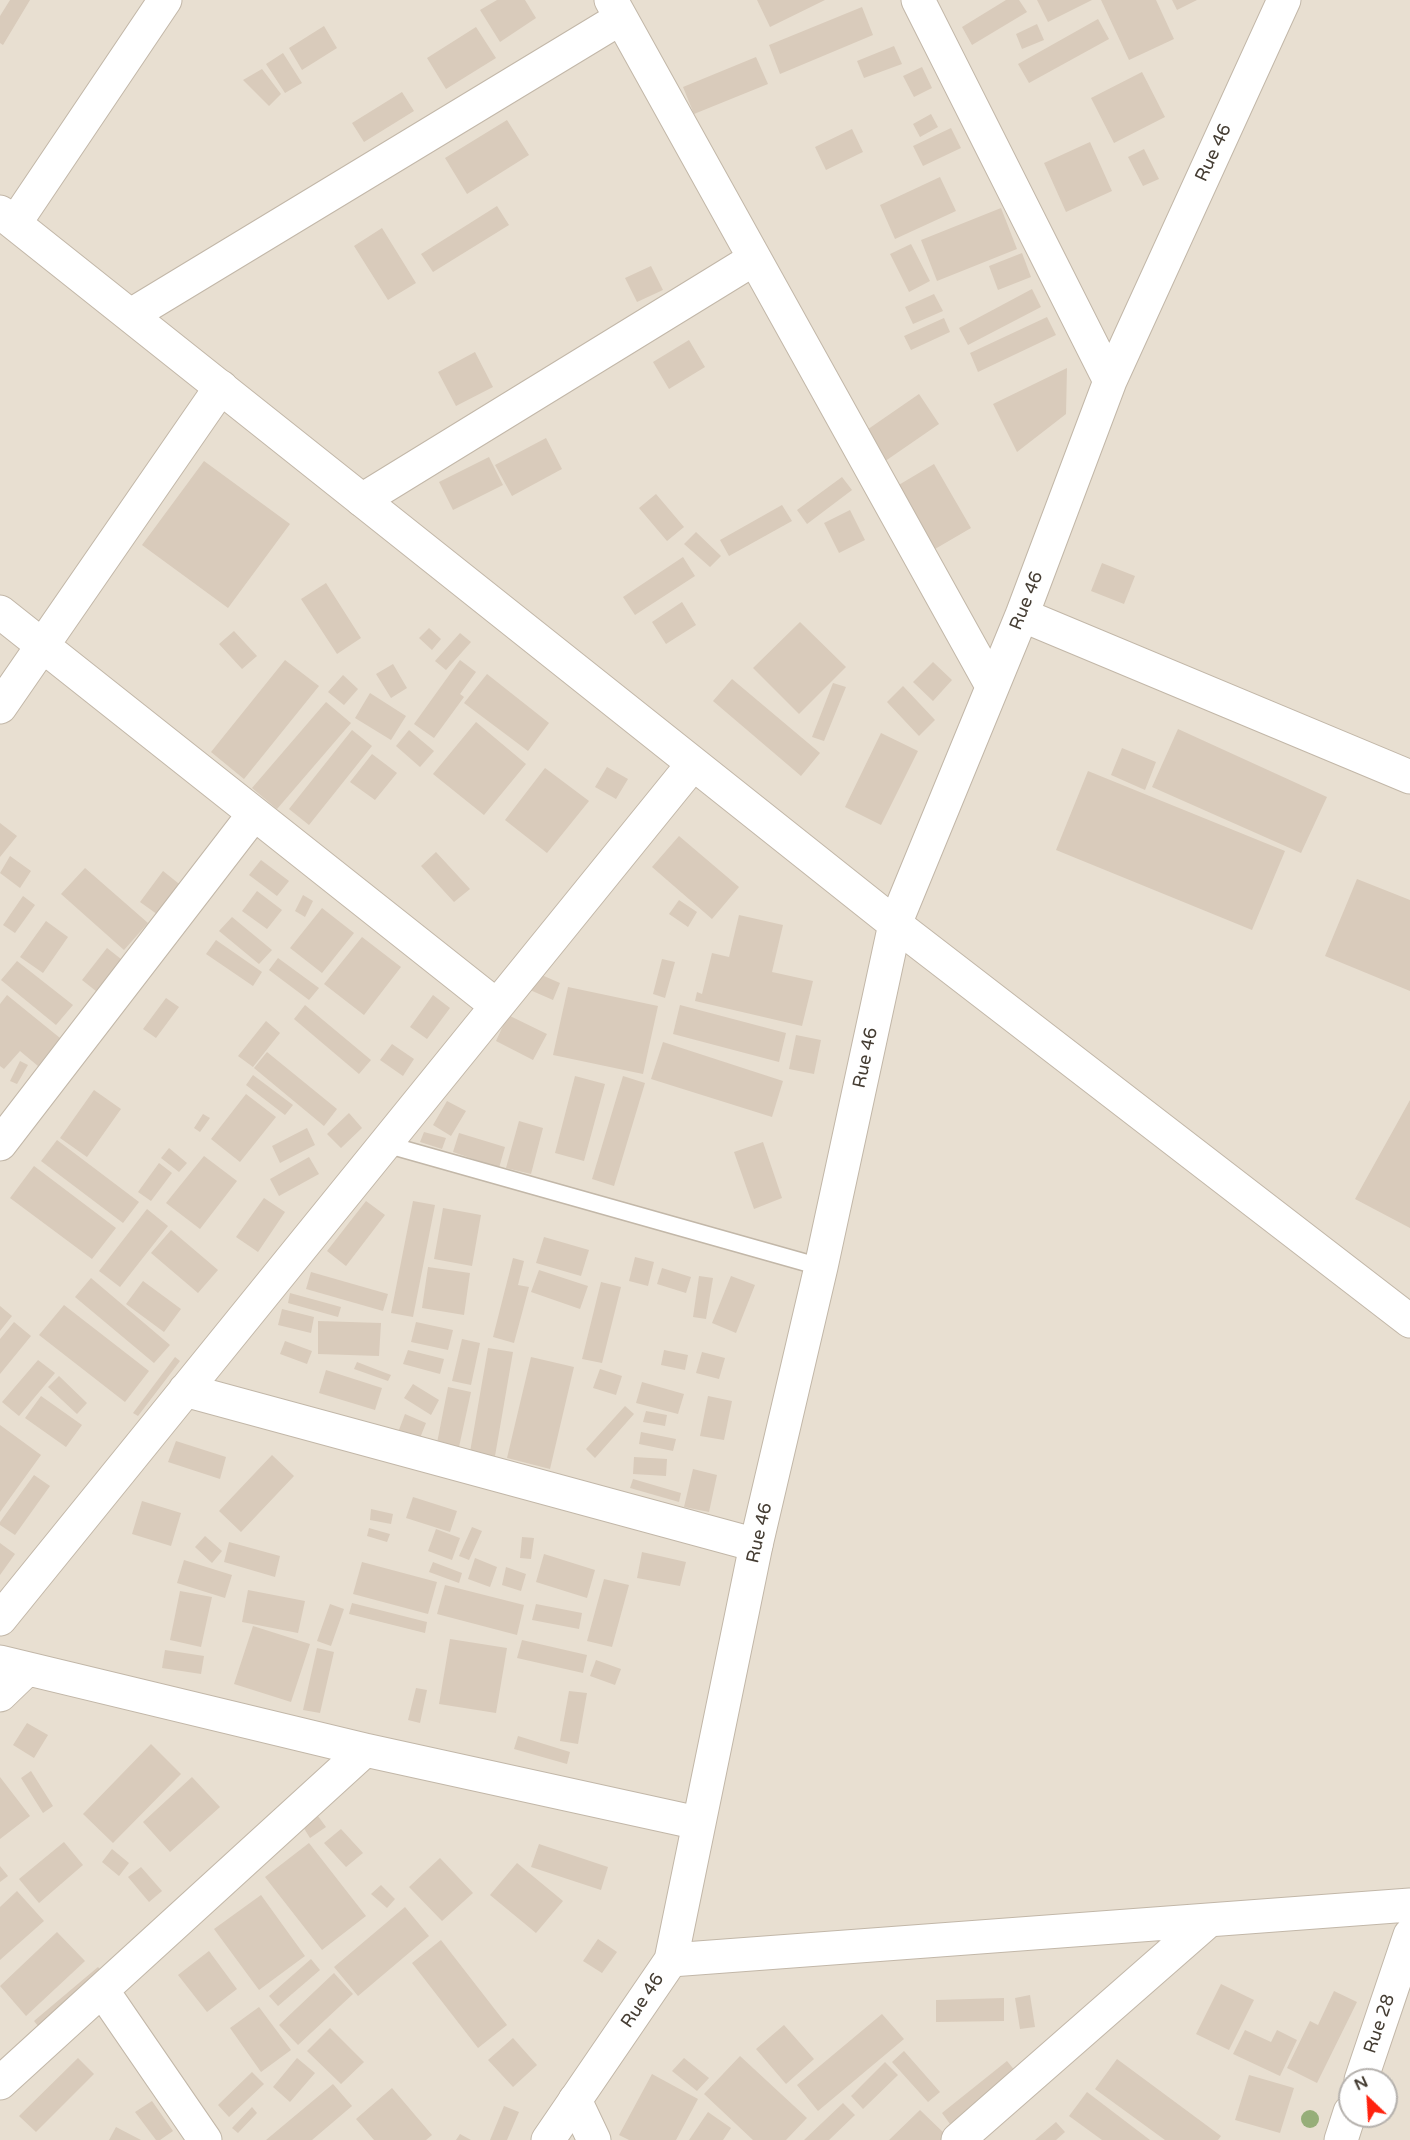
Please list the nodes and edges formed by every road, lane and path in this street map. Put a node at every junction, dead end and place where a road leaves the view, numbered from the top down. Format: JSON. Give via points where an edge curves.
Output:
{"nodes":[{"id":1,"x":165,"y":0,"type":"edge"},
{"id":2,"x":918,"y":0,"type":"edge"},
{"id":3,"x":1279,"y":3,"type":"edge"},
{"id":4,"x":616,"y":9,"type":"edge"},
{"id":5,"x":7,"y":217,"type":"edge"},
{"id":6,"x":754,"y":259,"type":"junction"},
{"id":7,"x":131,"y":315,"type":"junction"},
{"id":8,"x":1110,"y":381,"type":"junction"},
{"id":9,"x":221,"y":387,"type":"junction"},
{"id":10,"x":362,"y":500,"type":"junction"},
{"id":11,"x":0,"y":612,"type":"edge"},
{"id":12,"x":1022,"y":615,"type":"junction"},
{"id":13,"x":42,"y":646,"type":"junction"},
{"id":14,"x":992,"y":686,"type":"junction"},
{"id":15,"x":0,"y":707,"type":"edge"},
{"id":16,"x":693,"y":764,"type":"junction"},
{"id":17,"x":1410,"y":777,"type":"edge"},
{"id":18,"x":254,"y":814,"type":"junction"},
{"id":19,"x":895,"y":924,"type":"junction"},
{"id":20,"x":496,"y":1006,"type":"junction"},
{"id":21,"x":0,"y":1144,"type":"edge"},
{"id":22,"x":385,"y":1144,"type":"junction"},
{"id":23,"x":821,"y":1267,"type":"junction"},
{"id":24,"x":1410,"y":1321,"type":"edge"},
{"id":25,"x":185,"y":1390,"type":"junction"},
{"id":26,"x":756,"y":1545,"type":"junction"},
{"id":27,"x":0,"y":1619,"type":"edge"},
{"id":28,"x":14,"y":1666,"type":"edge"},
{"id":29,"x":0,"y":1695,"type":"edge"},
{"id":30,"x":365,"y":1750,"type":"junction"},
{"id":31,"x":698,"y":1823,"type":"junction"},
{"id":32,"x":1410,"y":1905,"type":"edge"},
{"id":33,"x":1208,"y":1921,"type":"junction"},
{"id":34,"x":1410,"y":1935,"type":"edge"},
{"id":35,"x":671,"y":1960,"type":"junction"},
{"id":36,"x":102,"y":1990,"type":"junction"},
{"id":37,"x":1365,"y":2068,"type":"edge"},
{"id":38,"x":0,"y":2083,"type":"edge"},
{"id":39,"x":575,"y":2100,"type":"junction"},
{"id":40,"x":205,"y":2140,"type":"edge"},
{"id":41,"x":548,"y":2140,"type":"edge"},
{"id":42,"x":594,"y":2140,"type":"edge"},
{"id":43,"x":958,"y":2140,"type":"edge"}],
"edges":[{"from":1,"to":5,"type":"street"},
{"from":2,"to":8,"type":"street"},
{"from":3,"to":8,"type":"street","name":"Rue 46"},
{"from":4,"to":6,"type":"street"},
{"from":4,"to":7,"type":"street"},
{"from":5,"to":7,"type":"street"},
{"from":6,"to":10,"type":"street"},
{"from":6,"to":14,"type":"street"},
{"from":7,"to":9,"type":"street"},
{"from":8,"to":12,"type":"street","name":"Rue 46"},
{"from":9,"to":10,"type":"street"},
{"from":9,"to":13,"type":"street"},
{"from":10,"to":16,"type":"street"},
{"from":11,"to":13,"type":"street"},
{"from":12,"to":14,"type":"street","name":"Rue 46"},
{"from":12,"to":17,"type":"street"},
{"from":13,"to":15,"type":"street"},
{"from":13,"to":18,"type":"street"},
{"from":14,"to":19,"type":"street","name":"Rue 46"},
{"from":16,"to":19,"type":"street"},
{"from":16,"to":20,"type":"street"},
{"from":18,"to":20,"type":"street"},
{"from":18,"to":21,"type":"street"},
{"from":19,"to":23,"type":"street","name":"Rue 46"},
{"from":19,"to":24,"type":"street"},
{"from":20,"to":22,"type":"street"},
{"from":22,"to":23,"type":"lane"},
{"from":22,"to":25,"type":"street"},
{"from":23,"to":26,"type":"street","name":"Rue 46"},
{"from":25,"to":26,"type":"street"},
{"from":25,"to":27,"type":"street"},
{"from":26,"to":31,"type":"street","name":"Rue 46"},
{"from":28,"to":29,"type":"street"},
{"from":28,"to":30,"type":"street"},
{"from":30,"to":31,"type":"street"},
{"from":30,"to":36,"type":"street"},
{"from":31,"to":35,"type":"street","name":"Rue 46"},
{"from":32,"to":33,"type":"street"},
{"from":33,"to":35,"type":"street"},
{"from":33,"to":43,"type":"street"},
{"from":34,"to":37,"type":"street","name":"Rue 28"},
{"from":35,"to":39,"type":"street","name":"Rue 46"},
{"from":36,"to":38,"type":"street"},
{"from":36,"to":40,"type":"street"},
{"from":39,"to":41,"type":"street","name":"Rue 46"},
{"from":39,"to":42,"type":"street"}]}
